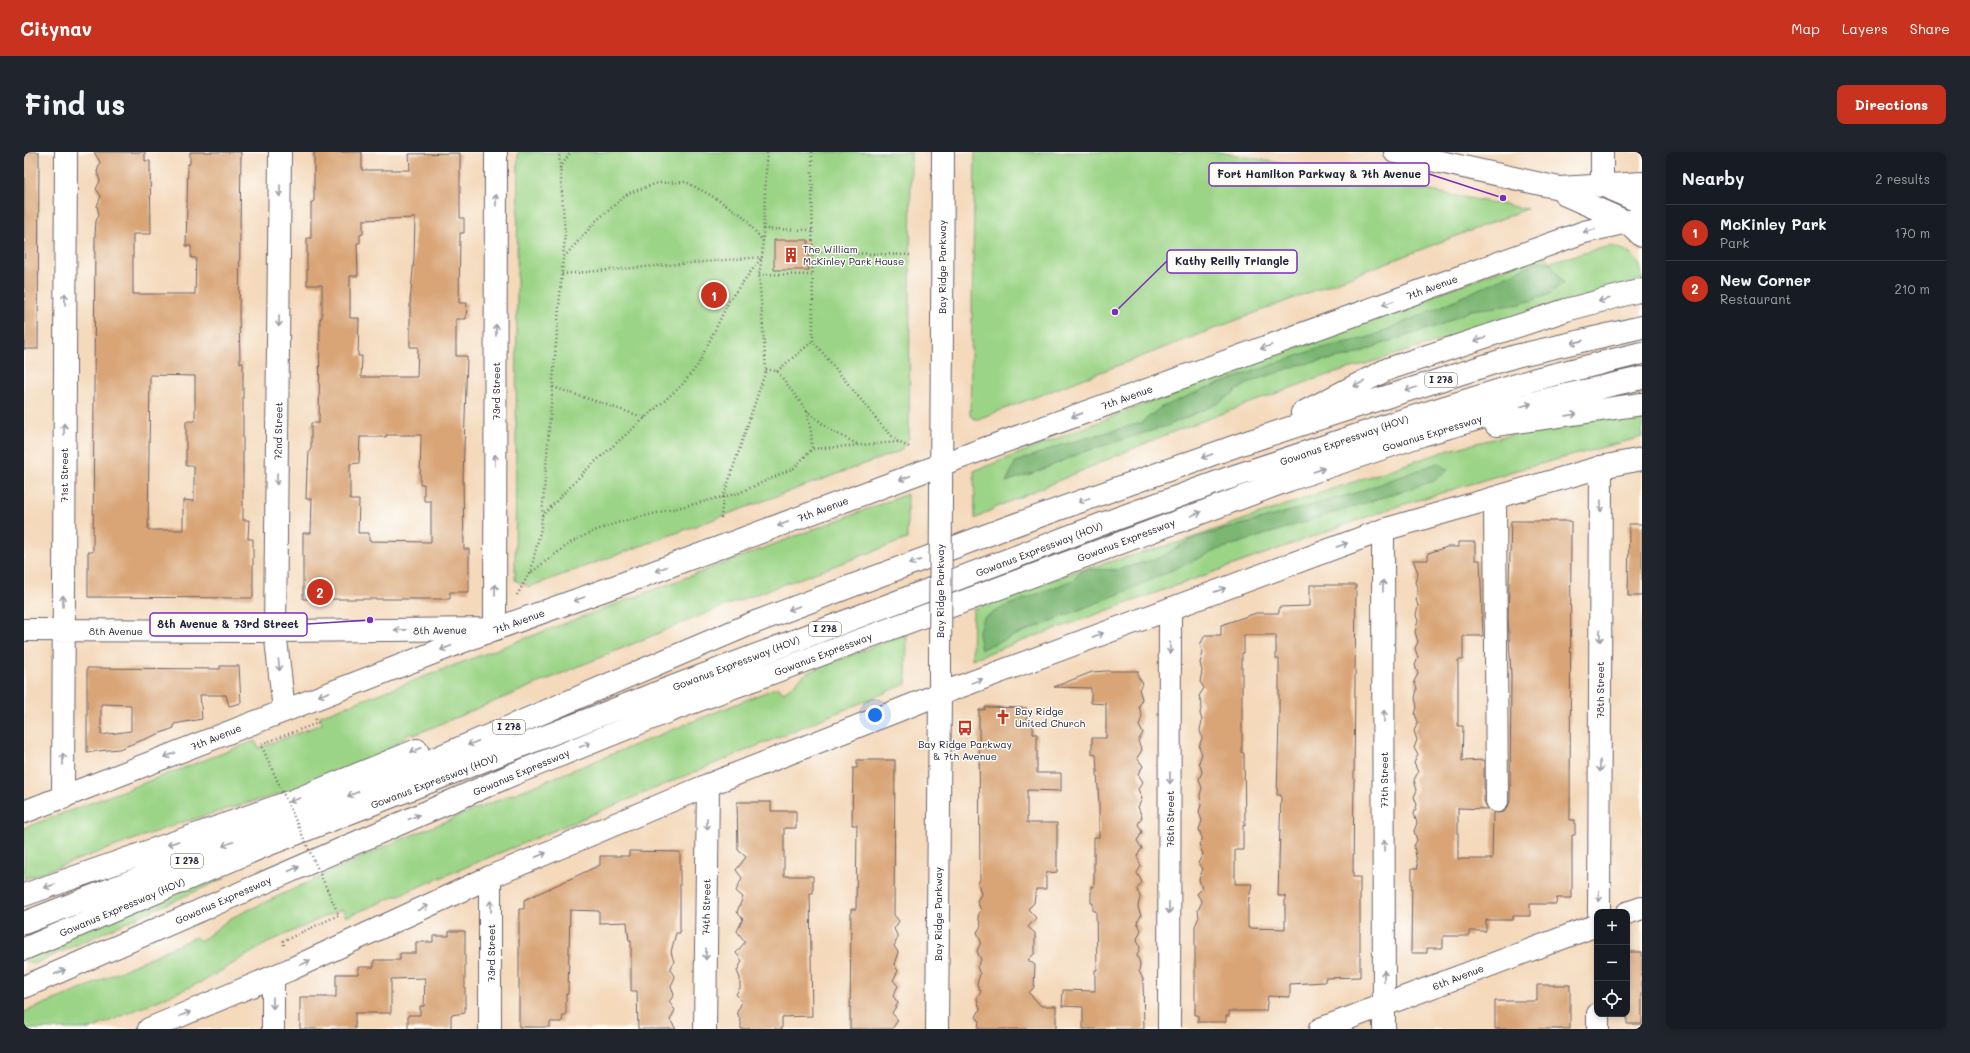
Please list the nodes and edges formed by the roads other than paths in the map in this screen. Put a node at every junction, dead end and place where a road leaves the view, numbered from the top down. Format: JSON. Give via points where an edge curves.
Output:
{"nodes":[{"id":1,"x":66,"y":152,"type":"edge"},
{"id":2,"x":280,"y":152,"type":"edge"},
{"id":3,"x":496,"y":152,"type":"edge"},
{"id":4,"x":943,"y":152,"type":"edge"},
{"id":5,"x":1395,"y":152,"type":"edge"},
{"id":6,"x":1602,"y":152,"type":"edge"},
{"id":7,"x":1642,"y":183,"type":"edge"},
{"id":8,"x":1602,"y":185,"type":"junction"},
{"id":9,"x":1559,"y":188,"type":"junction"},
{"id":10,"x":1642,"y":203,"type":"edge"},
{"id":11,"x":1637,"y":225,"type":"edge"},
{"id":12,"x":1642,"y":290,"type":"edge"},
{"id":13,"x":1642,"y":327,"type":"edge"},
{"id":14,"x":1642,"y":353,"type":"edge"},
{"id":15,"x":1642,"y":378,"type":"edge"},
{"id":16,"x":1642,"y":404,"type":"edge"},
{"id":17,"x":1422,"y":435,"type":"junction"},
{"id":18,"x":1244,"y":443,"type":"junction"},
{"id":19,"x":1642,"y":459,"type":"edge"},
{"id":20,"x":941,"y":464,"type":"junction"},
{"id":21,"x":1601,"y":467,"type":"junction"},
{"id":22,"x":1495,"y":498,"type":"junction"},
{"id":23,"x":1383,"y":530,"type":"junction"},
{"id":24,"x":1170,"y":609,"type":"junction"},
{"id":25,"x":753,"y":623,"type":"junction"},
{"id":26,"x":495,"y":629,"type":"junction"},
{"id":27,"x":24,"y":630,"type":"edge"},
{"id":28,"x":63,"y":630,"type":"junction"},
{"id":29,"x":276,"y":631,"type":"junction"},
{"id":30,"x":940,"y":694,"type":"junction"},
{"id":31,"x":284,"y":710,"type":"junction"},
{"id":32,"x":708,"y":785,"type":"junction"},
{"id":33,"x":63,"y":798,"type":"junction"},
{"id":34,"x":1497,"y":801,"type":"dead end"},
{"id":35,"x":24,"y":812,"type":"edge"},
{"id":36,"x":490,"y":877,"type":"junction"},
{"id":37,"x":109,"y":892,"type":"junction"},
{"id":38,"x":24,"y":895,"type":"edge"},
{"id":39,"x":1642,"y":908,"type":"edge"},
{"id":40,"x":1599,"y":909,"type":"edge"},
{"id":41,"x":1630,"y":912,"type":"edge"},
{"id":42,"x":24,"y":923,"type":"edge"},
{"id":43,"x":1594,"y":925,"type":"edge"},
{"id":44,"x":24,"y":935,"type":"edge"},
{"id":45,"x":24,"y":949,"type":"edge"},
{"id":46,"x":273,"y":977,"type":"junction"},
{"id":47,"x":24,"y":987,"type":"edge"},
{"id":48,"x":1384,"y":1004,"type":"junction"},
{"id":49,"x":1598,"y":1017,"type":"edge"},
{"id":50,"x":149,"y":1029,"type":"edge"},
{"id":51,"x":273,"y":1029,"type":"edge"},
{"id":52,"x":490,"y":1029,"type":"edge"},
{"id":53,"x":705,"y":1029,"type":"edge"},
{"id":54,"x":937,"y":1029,"type":"edge"},
{"id":55,"x":1169,"y":1029,"type":"edge"},
{"id":56,"x":1320,"y":1029,"type":"edge"},
{"id":57,"x":1384,"y":1029,"type":"edge"},
{"id":58,"x":1598,"y":1029,"type":"edge"}],
"edges":[{"from":28,"to":1,"type":"main road","name":"71st Street","one_way":true},
{"from":2,"to":29,"type":"main road","name":"72nd Street","one_way":true},
{"from":26,"to":3,"type":"main road","name":"73rd Street","one_way":true},
{"from":4,"to":20,"type":"main road","name":"Bay Ridge Parkway"},
{"from":5,"to":9,"type":"main road"},
{"from":6,"to":8,"type":"main road"},
{"from":7,"to":8,"type":"main road"},
{"from":8,"to":9,"type":"main road"},
{"from":8,"to":10,"type":"main road"},
{"from":9,"to":11,"type":"main road","via":[[1568,196]]},
{"from":11,"to":20,"type":"main road","name":"7th Avenue","one_way":true,"via":[[1584,232]]},
{"from":12,"to":18,"type":"main road","one_way":true,"via":[[1566,310],[1388,369]]},
{"from":13,"to":18,"type":"main road","number":"I 278","one_way":true,"via":[[1516,356]]},
{"from":14,"to":45,"type":"main road","name":"Gowanus Expressway (HOV)","number":"I 278","via":[[1536,379],[1407,418],[1102,524],[262,847]]},
{"from":17,"to":15,"type":"main road","name":"Gowanus Expressway","number":"I 278","one_way":true,"via":[[1540,400]]},
{"from":17,"to":16,"type":"main road","one_way":true},
{"from":47,"to":17,"type":"main road","name":"Gowanus Expressway","number":"I 278","one_way":true,"via":[[514,774],[667,712],[1153,529]]},
{"from":18,"to":25,"type":"main road","number":"I 278","one_way":true,"via":[[1003,528]]},
{"from":19,"to":21,"type":"main road"},
{"from":20,"to":26,"type":"main road","name":"7th Avenue","one_way":true},
{"from":20,"to":30,"type":"main road","name":"Bay Ridge Parkway","bridge":true},
{"from":21,"to":22,"type":"main road"},
{"from":21,"to":40,"type":"main road","name":"78th Street","one_way":true},
{"from":22,"to":23,"type":"main road"},
{"from":22,"to":34,"type":"main road"},
{"from":24,"to":23,"type":"main road","one_way":true},
{"from":48,"to":23,"type":"main road","name":"77th Street","one_way":true},
{"from":30,"to":24,"type":"main road","one_way":true},
{"from":24,"to":55,"type":"main road","name":"76th Street","one_way":true},
{"from":25,"to":37,"type":"main road","number":"I 278","one_way":true,"via":[[319,808]]},
{"from":25,"to":38,"type":"main road","one_way":true,"via":[[644,657],[295,800]]},
{"from":26,"to":29,"type":"main road","name":"8th Avenue","one_way":true},
{"from":26,"to":31,"type":"main road","name":"7th Avenue","one_way":true},
{"from":27,"to":28,"type":"main road","name":"8th Avenue"},
{"from":28,"to":29,"type":"main road","name":"8th Avenue"},
{"from":33,"to":28,"type":"main road","name":"71st Street","one_way":true},
{"from":29,"to":31,"type":"main road","name":"72nd Street","one_way":true},
{"from":30,"to":32,"type":"main road"},
{"from":30,"to":54,"type":"main road","name":"Bay Ridge Parkway"},
{"from":31,"to":33,"type":"main road","name":"7th Avenue","one_way":true},
{"from":36,"to":32,"type":"main road","one_way":true},
{"from":32,"to":53,"type":"main road","name":"74th Street","one_way":true},
{"from":33,"to":35,"type":"main road","name":"7th Avenue"},
{"from":46,"to":36,"type":"main road","one_way":true},
{"from":52,"to":36,"type":"main road","name":"73rd Street","one_way":true},
{"from":37,"to":42,"type":"main road","number":"I 278"},
{"from":37,"to":44,"type":"main road"},
{"from":39,"to":41,"type":"main road"},
{"from":43,"to":48,"type":"main road","name":"6th Avenue"},
{"from":50,"to":46,"type":"main road","one_way":true},
{"from":46,"to":51,"type":"main road","one_way":true},
{"from":48,"to":56,"type":"main road","name":"6th Avenue"},
{"from":48,"to":57,"type":"main road","name":"77th Street"},
{"from":49,"to":58,"type":"main road"}]}
